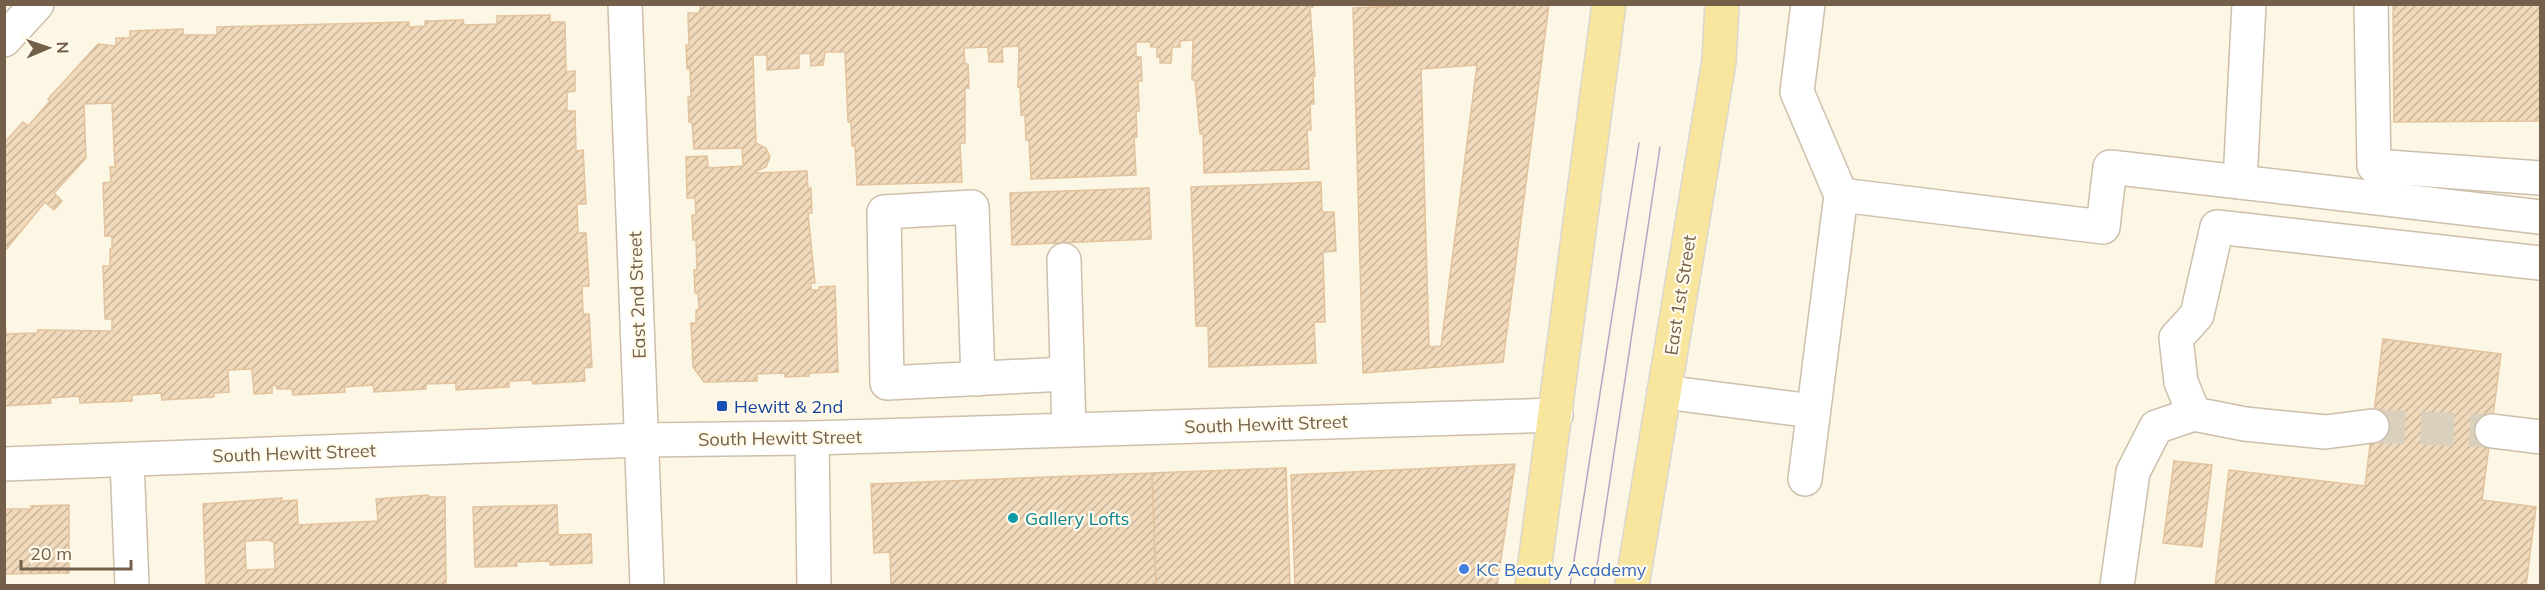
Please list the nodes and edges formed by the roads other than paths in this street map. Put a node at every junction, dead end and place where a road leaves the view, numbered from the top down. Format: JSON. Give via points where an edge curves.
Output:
{"nodes":[{"id":1,"x":37,"y":4,"type":"edge"},
{"id":2,"x":625,"y":4,"type":"edge"},
{"id":3,"x":1609,"y":4,"type":"edge"},
{"id":4,"x":1722,"y":4,"type":"edge"},
{"id":5,"x":1808,"y":4,"type":"edge"},
{"id":6,"x":2248,"y":4,"type":"edge"},
{"id":7,"x":2371,"y":4,"type":"edge"},
{"id":8,"x":4,"y":40,"type":"edge"},
{"id":9,"x":2541,"y":178,"type":"edge"},
{"id":10,"x":2240,"y":182,"type":"junction"},
{"id":11,"x":1841,"y":195,"type":"junction"},
{"id":12,"x":2541,"y":217,"type":"edge"},
{"id":13,"x":1064,"y":260,"type":"dead end"},
{"id":14,"x":2541,"y":263,"type":"edge"},
{"id":15,"x":1065,"y":374,"type":"junction"},
{"id":16,"x":978,"y":379,"type":"junction"},
{"id":17,"x":887,"y":383,"type":"junction"},
{"id":18,"x":1664,"y":392,"type":"junction"},
{"id":19,"x":1813,"y":411,"type":"junction"},
{"id":20,"x":2194,"y":414,"type":"junction"},
{"id":21,"x":1556,"y":415,"type":"junction"},
{"id":22,"x":2372,"y":426,"type":"tunnel mouth"},
{"id":23,"x":1069,"y":430,"type":"junction"},
{"id":24,"x":2492,"y":431,"type":"tunnel mouth"},
{"id":25,"x":888,"y":435,"type":"junction"},
{"id":26,"x":2541,"y":437,"type":"edge"},
{"id":27,"x":812,"y":438,"type":"junction"},
{"id":28,"x":642,"y":440,"type":"junction"},
{"id":29,"x":127,"y":460,"type":"junction"},
{"id":30,"x":4,"y":464,"type":"edge"},
{"id":31,"x":1804,"y":479,"type":"dead end"},
{"id":32,"x":132,"y":585,"type":"edge"},
{"id":33,"x":647,"y":585,"type":"edge"},
{"id":34,"x":814,"y":585,"type":"edge"},
{"id":35,"x":1532,"y":585,"type":"edge"},
{"id":36,"x":1632,"y":585,"type":"edge"},
{"id":37,"x":2117,"y":585,"type":"edge"}],
"edges":[{"from":1,"to":8,"type":"street"},
{"from":2,"to":28,"type":"street","name":"East 2nd Street"},
{"from":3,"to":21,"type":"main road"},
{"from":4,"to":18,"type":"main road","name":"East 1st Street","via":[[1719,61]]},
{"from":5,"to":11,"type":"street","via":[[1797,92]]},
{"from":6,"to":10,"type":"street"},
{"from":7,"to":9,"type":"street","via":[[2374,166]]},
{"from":10,"to":11,"type":"street","via":[[2110,167],[2103,227]]},
{"from":10,"to":12,"type":"street"},
{"from":11,"to":19,"type":"street"},
{"from":13,"to":15,"type":"street"},
{"from":14,"to":20,"type":"street","via":[[2217,227],[2197,315],[2176,338],[2181,382]]},
{"from":15,"to":16,"type":"street"},
{"from":15,"to":23,"type":"street"},
{"from":16,"to":17,"type":"street"},
{"from":16,"to":17,"type":"street","via":[[972,207],[884,212]]},
{"from":17,"to":25,"type":"street"},
{"from":18,"to":19,"type":"street"},
{"from":18,"to":36,"type":"main road","name":"East 1st Street"},
{"from":19,"to":31,"type":"street"},
{"from":20,"to":22,"type":"street","via":[[2325,432]]},
{"from":20,"to":37,"type":"street","via":[[2156,428],[2133,472]]},
{"from":21,"to":23,"type":"street","name":"South Hewitt Street"},
{"from":21,"to":35,"type":"main road"},
{"from":23,"to":25,"type":"street","name":"South Hewitt Street"},
{"from":24,"to":26,"type":"street"},
{"from":25,"to":27,"type":"street","name":"South Hewitt Street"},
{"from":27,"to":28,"type":"street","name":"South Hewitt Street"},
{"from":27,"to":34,"type":"street"},
{"from":28,"to":29,"type":"street","name":"South Hewitt Street"},
{"from":28,"to":33,"type":"street","name":"East 2nd Street"},
{"from":29,"to":30,"type":"street","name":"South Hewitt Street"},
{"from":29,"to":32,"type":"street"}]}
